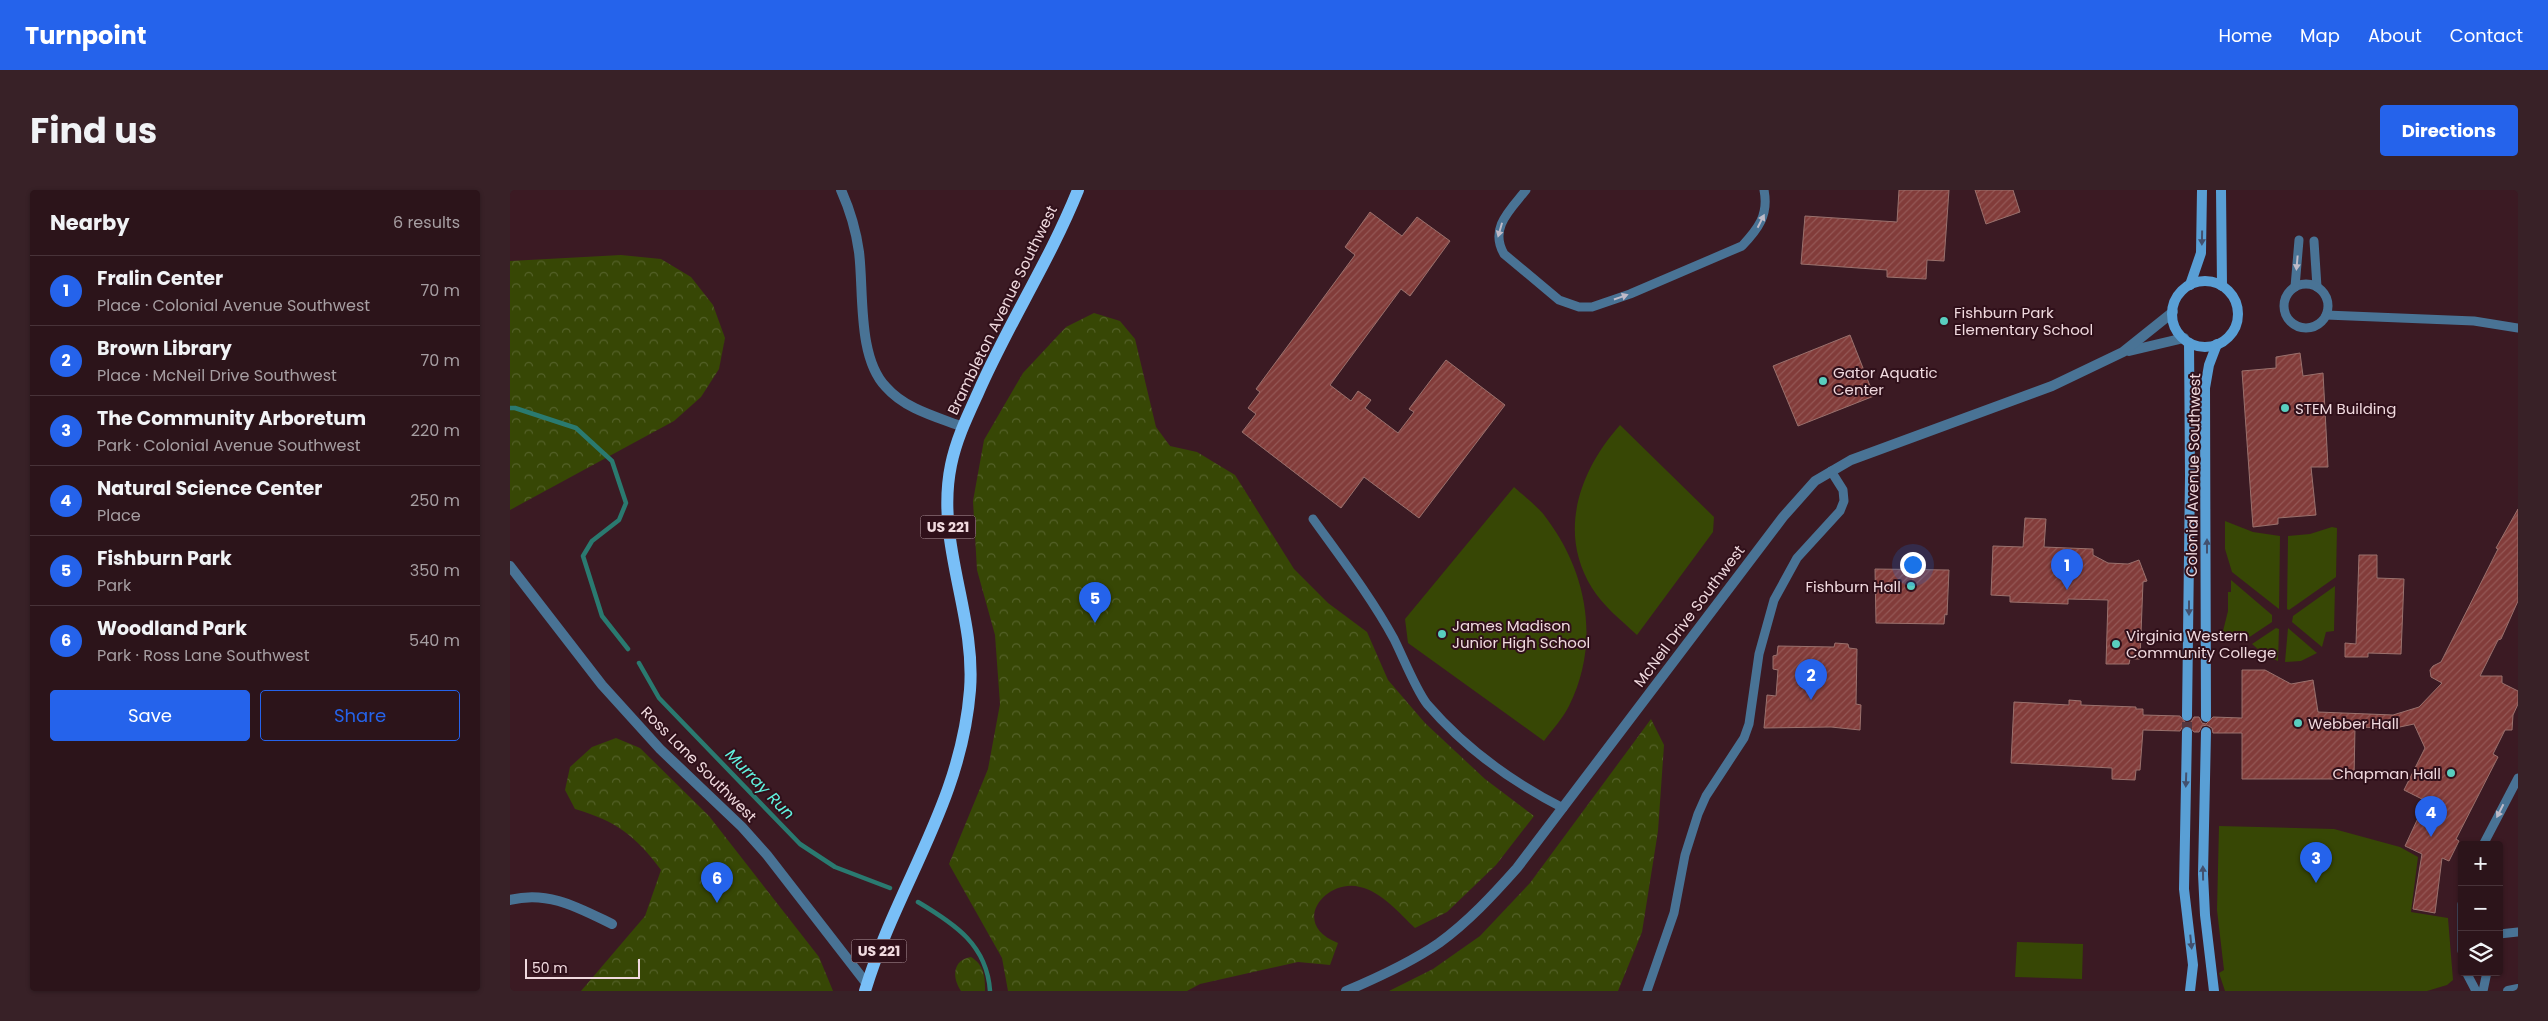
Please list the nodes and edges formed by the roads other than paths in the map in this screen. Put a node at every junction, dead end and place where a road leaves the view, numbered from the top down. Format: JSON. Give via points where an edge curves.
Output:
{"nodes":[{"id":1,"x":841,"y":190,"type":"edge"},
{"id":2,"x":1078,"y":190,"type":"edge"},
{"id":3,"x":1526,"y":190,"type":"edge"},
{"id":4,"x":1764,"y":190,"type":"edge"},
{"id":5,"x":2202,"y":190,"type":"edge"},
{"id":6,"x":2221,"y":190,"type":"edge"},
{"id":7,"x":2299,"y":240,"type":"dead end"},
{"id":8,"x":2314,"y":241,"type":"dead end"},
{"id":9,"x":2190,"y":285,"type":"junction"},
{"id":10,"x":2222,"y":286,"type":"junction"},
{"id":11,"x":2295,"y":287,"type":"junction"},
{"id":12,"x":2317,"y":287,"type":"junction"},
{"id":13,"x":2173,"y":312,"type":"junction"},
{"id":14,"x":2326,"y":315,"type":"junction"},
{"id":15,"x":2518,"y":328,"type":"edge"},
{"id":16,"x":2187,"y":340,"type":"junction"},
{"id":17,"x":2217,"y":344,"type":"junction"},
{"id":18,"x":2123,"y":352,"type":"junction"},
{"id":19,"x":963,"y":427,"type":"junction"},
{"id":20,"x":1831,"y":471,"type":"junction"},
{"id":21,"x":1313,"y":519,"type":"dead end"},
{"id":22,"x":510,"y":566,"type":"edge"},
{"id":23,"x":2187,"y":716,"type":"tunnel mouth"},
{"id":24,"x":2206,"y":717,"type":"dead end"},
{"id":25,"x":2187,"y":732,"type":"tunnel mouth"},
{"id":26,"x":2206,"y":732,"type":"dead end"},
{"id":27,"x":2518,"y":778,"type":"edge"},
{"id":28,"x":1562,"y":808,"type":"junction"},
{"id":29,"x":2485,"y":841,"type":"edge"},
{"id":30,"x":510,"y":900,"type":"edge"},
{"id":31,"x":612,"y":924,"type":"dead end"},
{"id":32,"x":2515,"y":932,"type":"edge"},
{"id":33,"x":2503,"y":939,"type":"edge"},
{"id":34,"x":2467,"y":976,"type":"edge"},
{"id":35,"x":2487,"y":976,"type":"edge"},
{"id":36,"x":866,"y":988,"type":"edge"},
{"id":37,"x":2518,"y":989,"type":"edge"},
{"id":38,"x":1346,"y":991,"type":"edge"},
{"id":39,"x":1647,"y":991,"type":"edge"},
{"id":40,"x":2190,"y":991,"type":"edge"},
{"id":41,"x":2214,"y":991,"type":"edge"},
{"id":42,"x":2476,"y":991,"type":"edge"},
{"id":43,"x":2483,"y":991,"type":"edge"},
{"id":44,"x":2508,"y":991,"type":"edge"}],
"edges":[{"from":1,"to":19,"type":"street","via":[[854,224],[869,354],[878,378],[887,389],[922,412]]},
{"from":2,"to":19,"type":"main road","name":"Brambleton Avenue Southwest","number":"US 221","via":[[1054,244],[1000,344]]},
{"from":3,"to":4,"type":"lane","one_way":true,"via":[[1504,219],[1497,236],[1498,244],[1504,254],[1559,300],[1579,307],[1630,294],[1742,246],[1764,217]]},
{"from":5,"to":9,"type":"main road","one_way":true,"via":[[2202,253]]},
{"from":6,"to":10,"type":"main road"},
{"from":7,"to":11,"type":"lane","one_way":true},
{"from":8,"to":12,"type":"lane"},
{"from":9,"to":10,"type":"main road","via":[[2205,281]]},
{"from":9,"to":13,"type":"main road","via":[[2177,297]]},
{"from":10,"to":17,"type":"main road","name":"Colonial Avenue Southwest","via":[[2233,296],[2238,318],[2228,337]]},
{"from":11,"to":12,"type":"lane","via":[[2306,284]]},
{"from":11,"to":14,"type":"lane","via":[[2287,294],[2283,306],[2286,318],[2305,329],[2318,326]]},
{"from":12,"to":14,"type":"lane","via":[[2325,294]]},
{"from":13,"to":16,"type":"main road","name":"Colonial Avenue Southwest","via":[[2175,327]]},
{"from":13,"to":18,"type":"street","name":"McNeil Drive Southwest"},
{"from":14,"to":15,"type":"lane","via":[[2474,321]]},
{"from":16,"to":17,"type":"main road","via":[[2199,346]]},
{"from":16,"to":18,"type":"street","name":"McNeil Drive Southwest"},
{"from":16,"to":23,"type":"main road","name":"Colonial Avenue Southwest","one_way":true,"via":[[2190,476]]},
{"from":24,"to":17,"type":"main road","name":"Colonial Avenue Southwest","one_way":true,"via":[[2205,388]]},
{"from":18,"to":20,"type":"street","name":"McNeil Drive Southwest","via":[[2052,386],[1851,460]]},
{"from":19,"to":36,"type":"main road","name":"Brambleton Avenue Southwest","number":"US 221","via":[[951,465],[946,510],[970,654],[967,724],[948,792]]},
{"from":20,"to":28,"type":"street","name":"McNeil Drive Southwest","via":[[1809,487],[1783,517]]},
{"from":20,"to":39,"type":"lane","via":[[1843,490],[1844,501],[1840,511],[1797,558],[1774,600],[1759,654],[1749,724],[1744,738],[1698,814],[1685,855],[1674,913]]},
{"from":21,"to":28,"type":"lane","via":[[1393,638],[1426,702],[1502,772]]},
{"from":22,"to":36,"type":"street","name":"Ross Lane Southwest","via":[[608,693],[767,855]]},
{"from":25,"to":40,"type":"main road","one_way":true,"via":[[2184,889],[2193,965]]},
{"from":41,"to":26,"type":"main road","one_way":true,"via":[[2203,874]]},
{"from":27,"to":29,"type":"lane","one_way":true},
{"from":28,"to":38,"type":"street","name":"McNeil Drive Southwest","via":[[1516,868],[1468,919],[1438,944]]},
{"from":30,"to":31,"type":"street","via":[[535,896],[553,899]]},
{"from":32,"to":33,"type":"lane"},
{"from":34,"to":42,"type":"lane"},
{"from":35,"to":43,"type":"lane"},
{"from":37,"to":44,"type":"street"}]}
